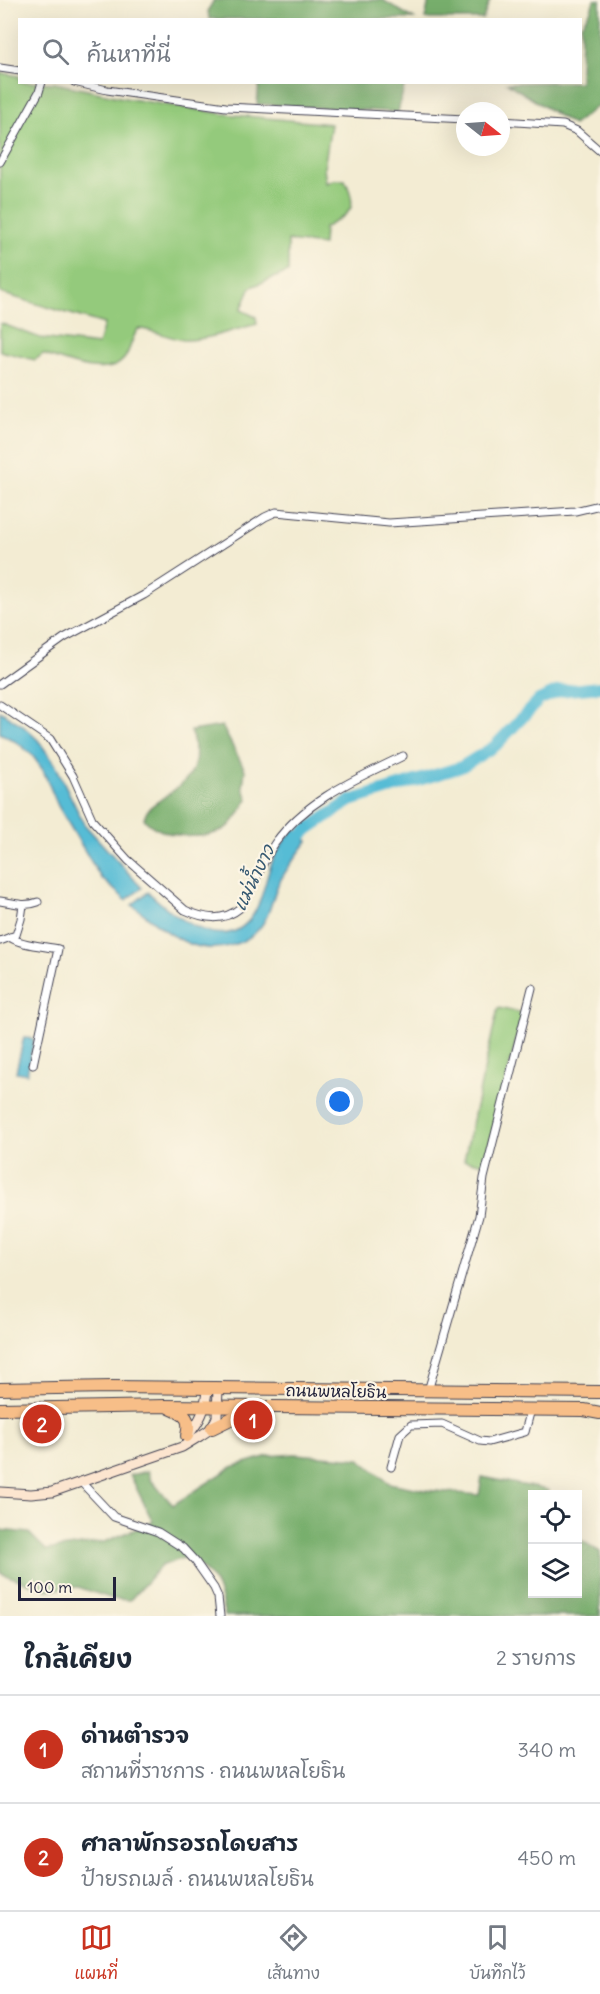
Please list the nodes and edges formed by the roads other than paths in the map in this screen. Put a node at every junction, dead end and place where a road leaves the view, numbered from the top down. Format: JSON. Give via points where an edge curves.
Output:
{"nodes":[{"id":1,"x":0,"y":68,"type":"edge"},
{"id":2,"x":18,"y":71,"type":"edge"},
{"id":3,"x":41,"y":84,"type":"edge"},
{"id":4,"x":82,"y":84,"type":"edge"},
{"id":5,"x":456,"y":119,"type":"edge"},
{"id":6,"x":510,"y":122,"type":"edge"},
{"id":7,"x":600,"y":151,"type":"edge"},
{"id":8,"x":0,"y":162,"type":"edge"},
{"id":9,"x":600,"y":505,"type":"edge"},
{"id":10,"x":0,"y":684,"type":"edge"},
{"id":11,"x":0,"y":705,"type":"edge"},
{"id":12,"x":403,"y":756,"type":"dead end"},
{"id":13,"x":0,"y":901,"type":"edge"},
{"id":14,"x":38,"y":902,"type":"dead end"},
{"id":15,"x":23,"y":905,"type":"junction"},
{"id":16,"x":10,"y":937,"type":"junction"},
{"id":17,"x":0,"y":941,"type":"edge"},
{"id":18,"x":532,"y":988,"type":"dead end"},
{"id":19,"x":33,"y":1065,"type":"dead end"},
{"id":20,"x":212,"y":1388,"type":"junction"},
{"id":21,"x":0,"y":1389,"type":"edge"},
{"id":22,"x":429,"y":1390,"type":"junction"},
{"id":23,"x":600,"y":1392,"type":"edge"},
{"id":24,"x":166,"y":1406,"type":"junction"},
{"id":25,"x":212,"y":1406,"type":"junction"},
{"id":26,"x":255,"y":1407,"type":"junction"},
{"id":27,"x":0,"y":1409,"type":"edge"},
{"id":28,"x":531,"y":1409,"type":"junction"},
{"id":29,"x":599,"y":1414,"type":"edge"},
{"id":30,"x":212,"y":1428,"type":"junction"},
{"id":31,"x":187,"y":1436,"type":"junction"},
{"id":32,"x":169,"y":1451,"type":"junction"},
{"id":33,"x":391,"y":1467,"type":"dead end"},
{"id":34,"x":82,"y":1483,"type":"junction"},
{"id":35,"x":0,"y":1492,"type":"edge"},
{"id":36,"x":220,"y":1616,"type":"edge"}],
"edges":[{"from":1,"to":2,"type":"street"},
{"from":3,"to":8,"type":"street"},
{"from":4,"to":5,"type":"street","via":[[226,107]]},
{"from":6,"to":7,"type":"street","via":[[563,125],[577,131]]},
{"from":9,"to":10,"type":"street","via":[[564,512],[389,522],[276,512],[144,595],[64,638]]},
{"from":11,"to":12,"type":"street","via":[[42,731],[54,744],[90,816],[128,860],[185,910],[216,919],[232,915],[240,908],[273,846],[304,811],[340,786]]},
{"from":13,"to":15,"type":"street"},
{"from":14,"to":15,"type":"street"},
{"from":15,"to":16,"type":"street","via":[[16,935]]},
{"from":16,"to":17,"type":"street"},
{"from":16,"to":19,"type":"street","via":[[19,943],[58,949]]},
{"from":18,"to":22,"type":"street","via":[[484,1178],[479,1216]]},
{"from":20,"to":21,"type":"highway","name":"ถนนพหลโยธิน"},
{"from":20,"to":22,"type":"highway","name":"ถนนพหลโยธิน"},
{"from":20,"to":25,"type":"street"},
{"from":22,"to":23,"type":"highway","name":"ถนนพหลโยธิน"},
{"from":24,"to":25,"type":"highway","name":"ถนนพหลโยธิน"},
{"from":24,"to":27,"type":"highway","name":"ถนนพหลโยธิน"},
{"from":24,"to":31,"type":"highway","via":[[186,1418]]},
{"from":25,"to":26,"type":"highway","name":"ถนนพหลโยธิน"},
{"from":25,"to":30,"type":"street","via":[[217,1417]]},
{"from":25,"to":31,"type":"street"},
{"from":26,"to":28,"type":"highway","name":"ถนนพหลโยธิน"},
{"from":26,"to":30,"type":"highway"},
{"from":28,"to":29,"type":"highway","name":"ถนนพหลโยธิน"},
{"from":28,"to":33,"type":"street","via":[[525,1432],[489,1442],[442,1424],[411,1425],[400,1435]]},
{"from":30,"to":32,"type":"street"},
{"from":31,"to":32,"type":"street"},
{"from":32,"to":34,"type":"street"},
{"from":34,"to":35,"type":"street","via":[[52,1492]]},
{"from":34,"to":36,"type":"street","via":[[114,1517],[158,1532],[183,1548],[214,1588]]}]}
